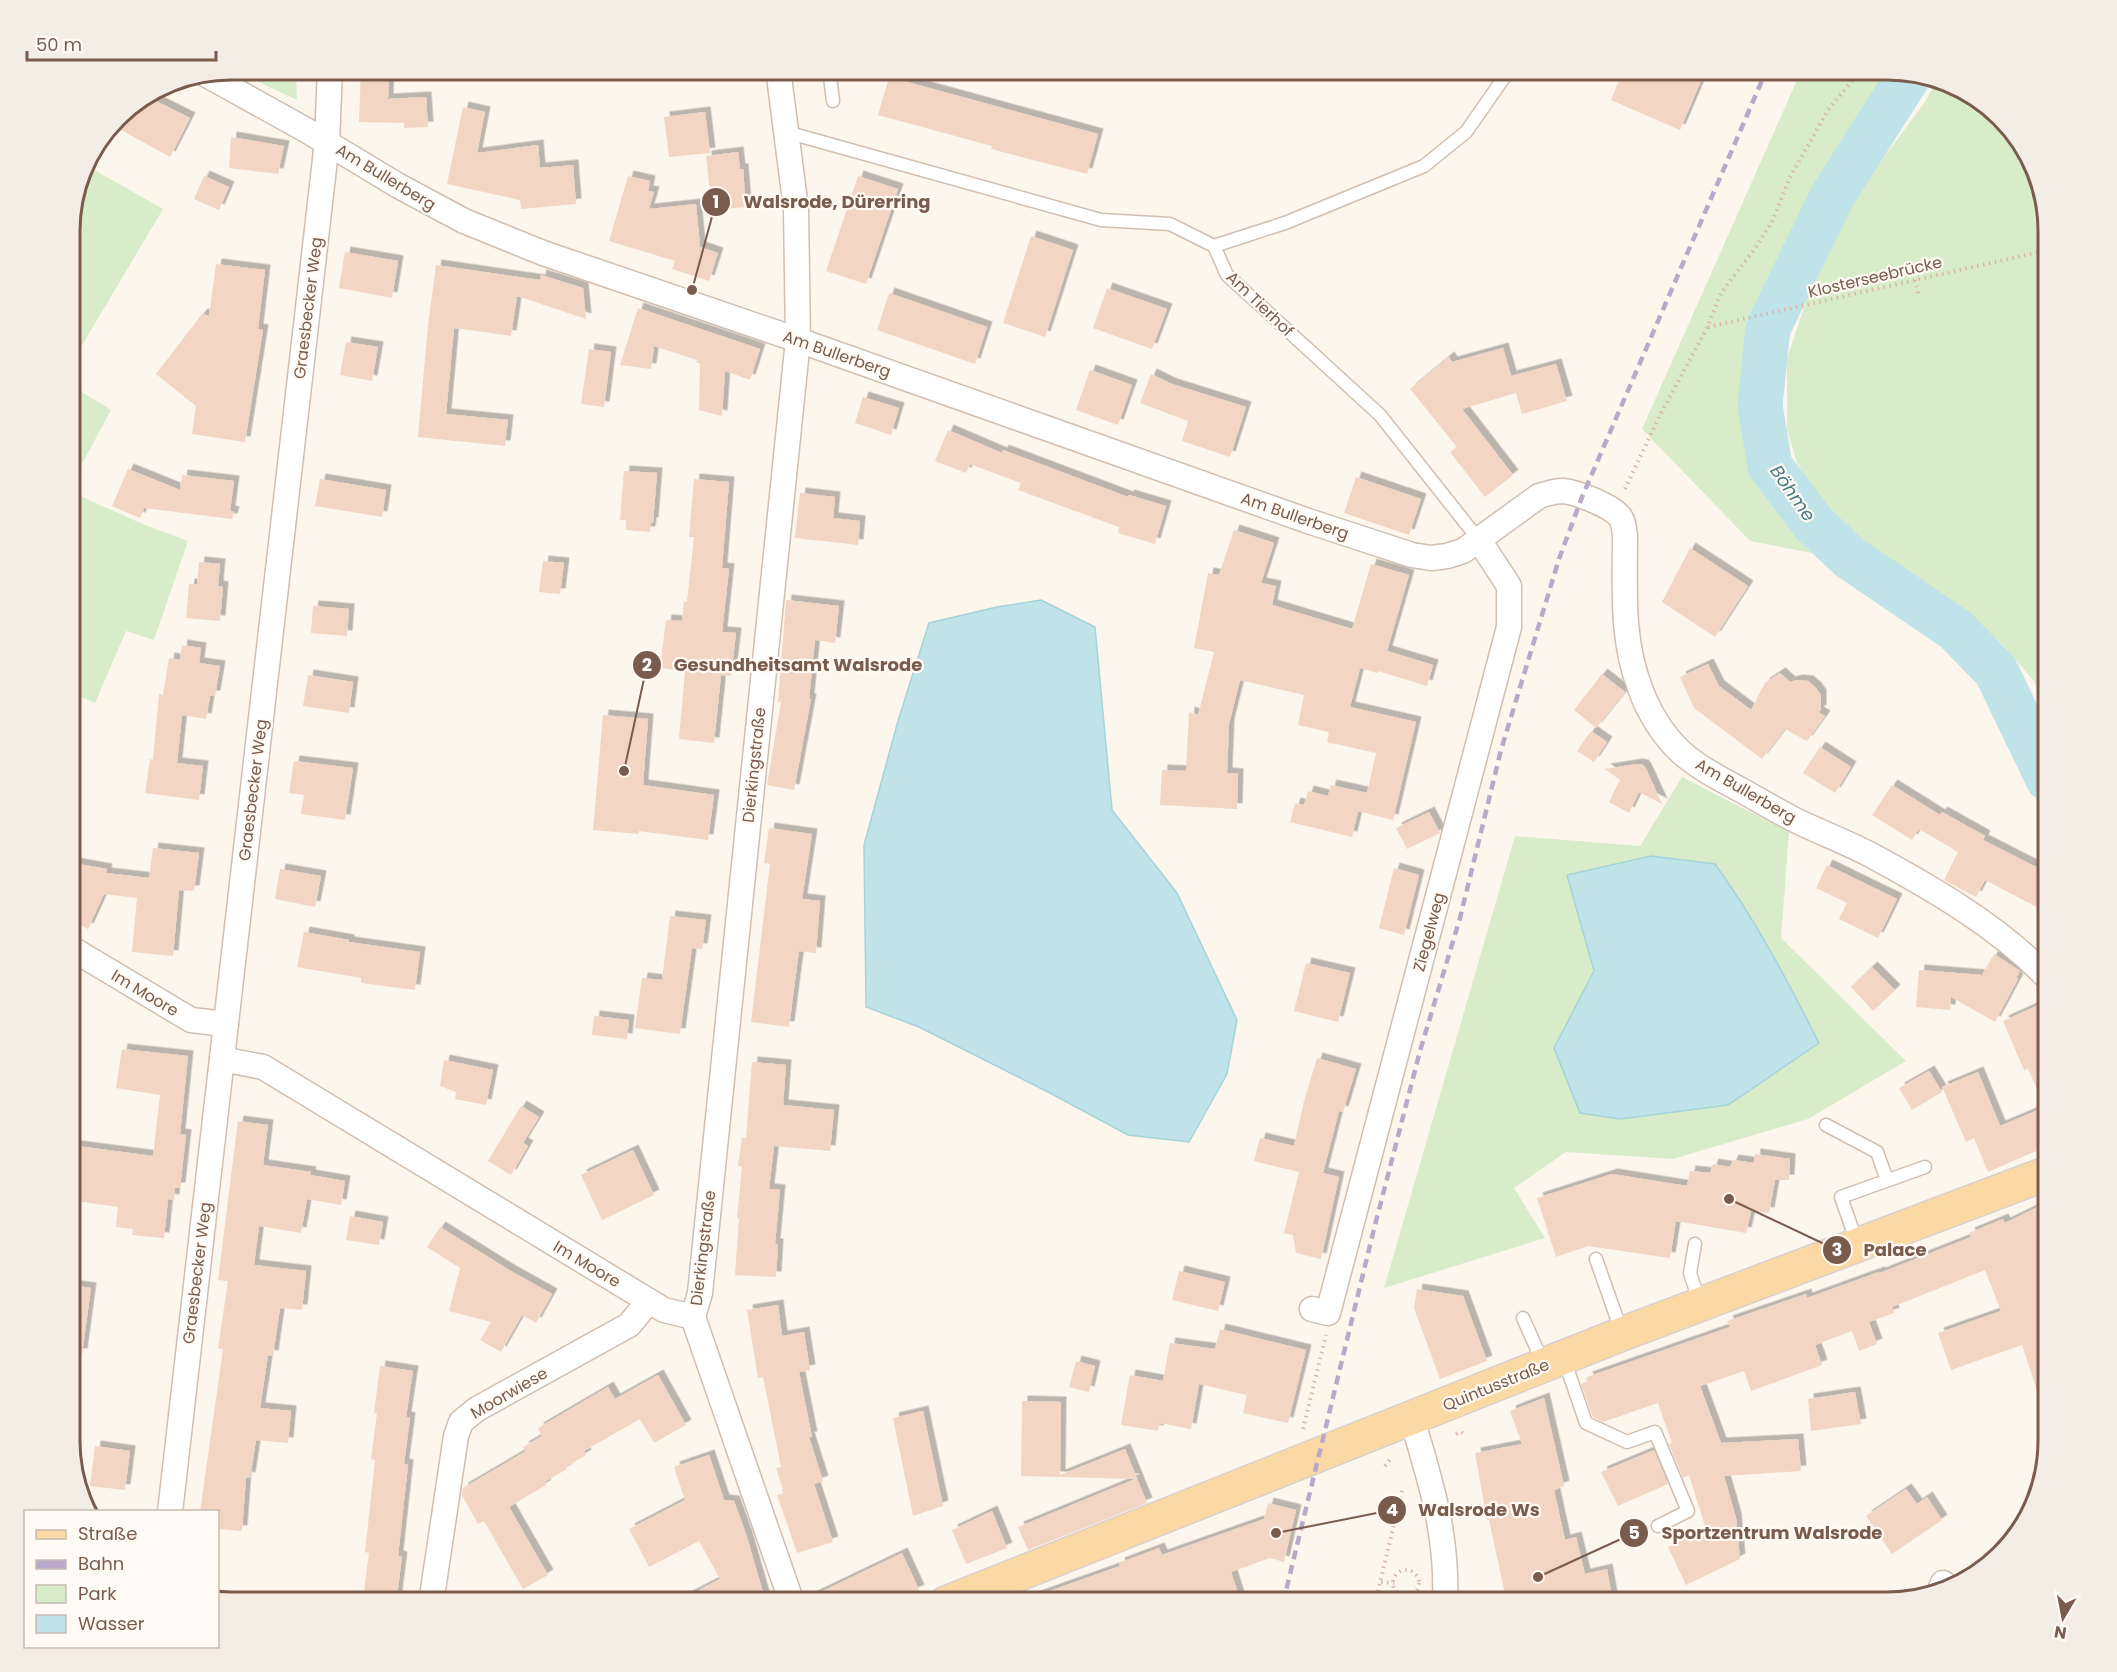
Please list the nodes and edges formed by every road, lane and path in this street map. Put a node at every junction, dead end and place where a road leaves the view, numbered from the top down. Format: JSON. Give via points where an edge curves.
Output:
{"nodes":[{"id":1,"x":330,"y":80,"type":"edge"},
{"id":2,"x":779,"y":80,"type":"edge"},
{"id":3,"x":830,"y":80,"type":"edge"},
{"id":4,"x":1502,"y":80,"type":"edge"},
{"id":5,"x":1853,"y":80,"type":"edge"},
{"id":6,"x":217,"y":81,"type":"edge"},
{"id":7,"x":833,"y":101,"type":"dead end"},
{"id":8,"x":786,"y":132,"type":"junction"},
{"id":9,"x":327,"y":142,"type":"junction"},
{"id":10,"x":1214,"y":246,"type":"junction"},
{"id":11,"x":2038,"y":252,"type":"edge"},
{"id":12,"x":1915,"y":280,"type":"junction"},
{"id":13,"x":1919,"y":297,"type":"dead end"},
{"id":14,"x":1707,"y":327,"type":"junction"},
{"id":15,"x":798,"y":340,"type":"junction"},
{"id":16,"x":1614,"y":512,"type":"junction"},
{"id":17,"x":1479,"y":540,"type":"junction"},
{"id":18,"x":80,"y":954,"type":"edge"},
{"id":19,"x":2038,"y":968,"type":"edge"},
{"id":20,"x":226,"y":1024,"type":"junction"},
{"id":21,"x":222,"y":1059,"type":"junction"},
{"id":22,"x":1826,"y":1125,"type":"dead end"},
{"id":23,"x":1924,"y":1167,"type":"dead end"},
{"id":24,"x":2038,"y":1177,"type":"edge"},
{"id":25,"x":1887,"y":1180,"type":"junction"},
{"id":26,"x":1695,"y":1244,"type":"dead end"},
{"id":27,"x":1858,"y":1244,"type":"junction"},
{"id":28,"x":1596,"y":1259,"type":"dead end"},
{"id":29,"x":649,"y":1301,"type":"junction"},
{"id":30,"x":1700,"y":1304,"type":"junction"},
{"id":31,"x":1320,"y":1311,"type":"joint"},
{"id":32,"x":693,"y":1317,"type":"junction"},
{"id":33,"x":1523,"y":1318,"type":"dead end"},
{"id":34,"x":1622,"y":1334,"type":"junction"},
{"id":35,"x":1554,"y":1362,"type":"junction"},
{"id":36,"x":1412,"y":1419,"type":"junction"},
{"id":37,"x":1302,"y":1431,"type":"dead end"},
{"id":38,"x":1461,"y":1432,"type":"dead end"},
{"id":39,"x":1466,"y":1436,"type":"dead end"},
{"id":40,"x":1389,"y":1459,"type":"dead end"},
{"id":41,"x":1385,"y":1466,"type":"dead end"},
{"id":42,"x":1402,"y":1487,"type":"dead end"},
{"id":43,"x":170,"y":1510,"type":"edge"},
{"id":44,"x":1658,"y":1526,"type":"dead end"},
{"id":45,"x":1381,"y":1582,"type":"junction"},
{"id":46,"x":1394,"y":1583,"type":"junction"},
{"id":47,"x":433,"y":1592,"type":"edge"},
{"id":48,"x":788,"y":1592,"type":"edge"},
{"id":49,"x":974,"y":1592,"type":"edge"},
{"id":50,"x":1378,"y":1592,"type":"edge"},
{"id":51,"x":1399,"y":1592,"type":"edge"},
{"id":52,"x":1413,"y":1592,"type":"edge"},
{"id":53,"x":1445,"y":1592,"type":"edge"}],
"edges":[{"from":1,"to":9,"type":"street","name":"Graesbecker Weg"},
{"from":2,"to":8,"type":"street","name":"Dierkingstraße"},
{"from":3,"to":7,"type":"lane"},
{"from":4,"to":10,"type":"lane","via":[[1466,132],[1424,166],[1285,223]]},
{"from":5,"to":14,"type":"path","via":[[1828,110],[1789,179],[1773,220],[1721,293]]},
{"from":6,"to":9,"type":"street","name":"Am Bullerberg"},
{"from":8,"to":10,"type":"lane","via":[[1101,220],[1170,224]]},
{"from":8,"to":15,"type":"street","name":"Dierkingstraße","via":[[796,209]]},
{"from":9,"to":15,"type":"street","name":"Am Bullerberg","via":[[464,221],[543,253]]},
{"from":9,"to":20,"type":"street","name":"Graesbecker Weg"},
{"from":10,"to":17,"type":"lane","name":"Am Tierhof","via":[[1227,275],[1380,415]]},
{"from":11,"to":12,"type":"path","name":"Klosterseebrücke"},
{"from":12,"to":13,"type":"path"},
{"from":12,"to":14,"type":"path","name":"Klosterseebrücke"},
{"from":14,"to":16,"type":"path"},
{"from":15,"to":17,"type":"street","name":"Am Bullerberg","via":[[1412,555],[1447,556]]},
{"from":15,"to":32,"type":"street","name":"Dierkingstraße","via":[[700,1293]]},
{"from":16,"to":17,"type":"street","name":"Am Bullerberg","via":[[1582,496],[1552,492],[1539,496]]},
{"from":16,"to":19,"type":"street","name":"Am Bullerberg","via":[[1624,525],[1624,618],[1634,670],[1653,715],[1681,752],[1704,770],[1941,895]]},
{"from":17,"to":31,"type":"street","name":"Ziegelweg","via":[[1509,586],[1509,627]]},
{"from":18,"to":20,"type":"street","name":"Im Moore","via":[[191,1020]]},
{"from":20,"to":21,"type":"street","name":"Graesbecker Weg"},
{"from":21,"to":29,"type":"street","name":"Im Moore","via":[[263,1067]]},
{"from":21,"to":43,"type":"street","name":"Graesbecker Weg"},
{"from":22,"to":25,"type":"lane","via":[[1877,1152]]},
{"from":23,"to":25,"type":"lane"},
{"from":24,"to":27,"type":"main road","name":"Quintusstraße"},
{"from":25,"to":27,"type":"lane","via":[[1841,1197]]},
{"from":26,"to":30,"type":"lane","via":[[1690,1273]]},
{"from":27,"to":30,"type":"main road","name":"Quintusstraße"},
{"from":28,"to":34,"type":"lane"},
{"from":29,"to":32,"type":"street","name":"Im Moore","via":[[664,1310]]},
{"from":29,"to":47,"type":"street","name":"Moorwiese","via":[[629,1325],[477,1408],[461,1422]]},
{"from":30,"to":34,"type":"main road","name":"Quintusstraße"},
{"from":31,"to":37,"type":"path","via":[[1326,1341]]},
{"from":32,"to":48,"type":"street"},
{"from":33,"to":35,"type":"lane"},
{"from":34,"to":35,"type":"main road","name":"Quintusstraße"},
{"from":35,"to":36,"type":"main road","name":"Quintusstraße"},
{"from":35,"to":44,"type":"lane","via":[[1586,1423],[1627,1442],[1655,1432],[1688,1511]]},
{"from":36,"to":49,"type":"main road","name":"Quintusstraße"},
{"from":36,"to":53,"type":"street","via":[[1442,1530]]},
{"from":38,"to":39,"type":"path"},
{"from":40,"to":41,"type":"path"},
{"from":42,"to":45,"type":"path"},
{"from":45,"to":46,"type":"path"},
{"from":45,"to":50,"type":"path"},
{"from":46,"to":51,"type":"path"},
{"from":46,"to":52,"type":"path","via":[[1396,1575],[1406,1570],[1417,1575],[1419,1583]]}]}
